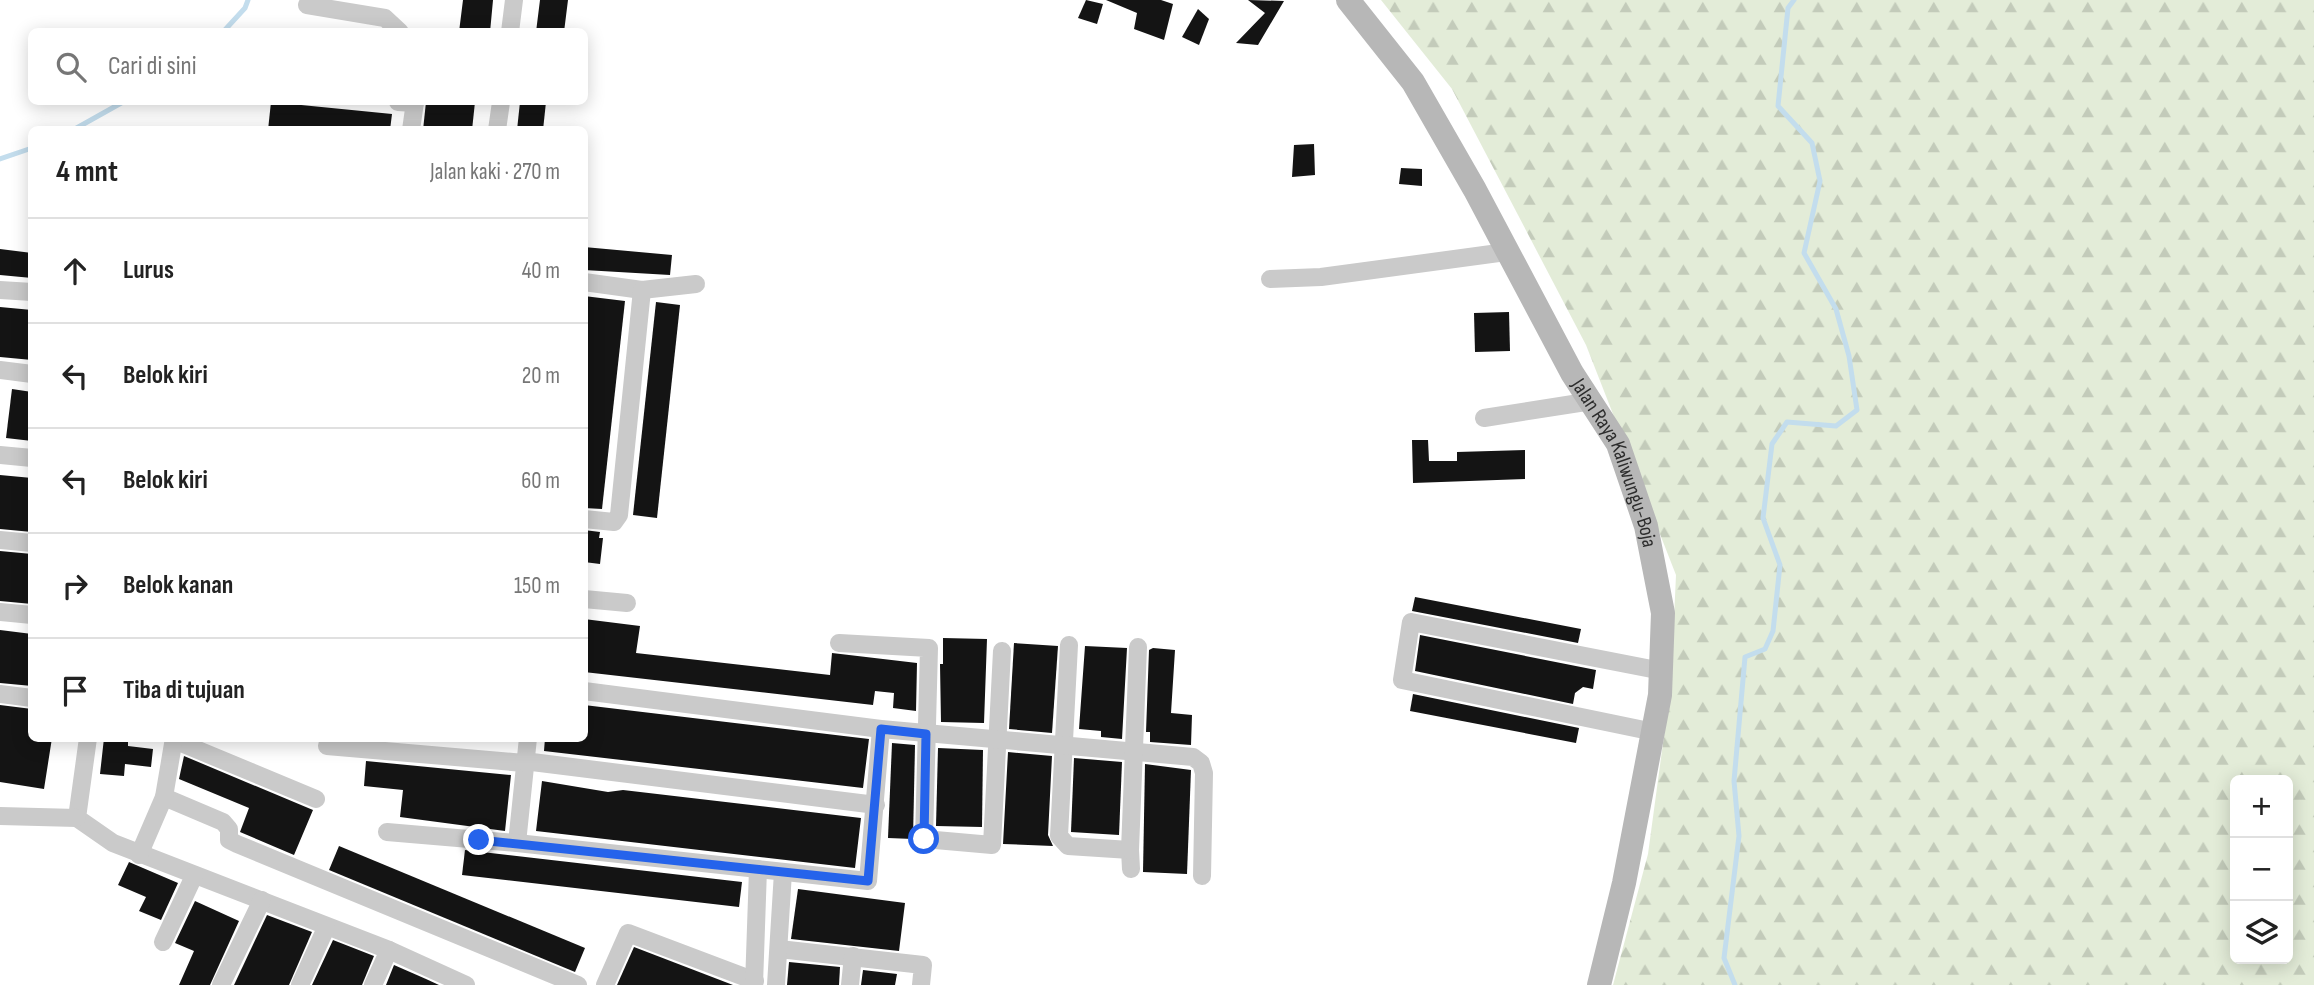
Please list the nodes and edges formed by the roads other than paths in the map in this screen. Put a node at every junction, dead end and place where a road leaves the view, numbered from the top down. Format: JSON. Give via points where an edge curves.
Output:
{"nodes":[{"id":1,"x":514,"y":0,"type":"edge"},
{"id":2,"x":1348,"y":0,"type":"edge"},
{"id":3,"x":307,"y":5,"type":"dead end"},
{"id":4,"x":396,"y":28,"type":"edge"},
{"id":5,"x":510,"y":28,"type":"edge"},
{"id":6,"x":410,"y":105,"type":"edge"},
{"id":7,"x":500,"y":105,"type":"edge"},
{"id":8,"x":411,"y":126,"type":"edge"},
{"id":9,"x":497,"y":126,"type":"edge"},
{"id":10,"x":1506,"y":252,"type":"junction"},
{"id":11,"x":1270,"y":279,"type":"dead end"},
{"id":12,"x":588,"y":283,"type":"edge"},
{"id":13,"x":696,"y":284,"type":"dead end"},
{"id":14,"x":0,"y":290,"type":"edge"},
{"id":15,"x":642,"y":290,"type":"junction"},
{"id":16,"x":28,"y":292,"type":"edge"},
{"id":17,"x":0,"y":370,"type":"edge"},
{"id":18,"x":28,"y":374,"type":"edge"},
{"id":19,"x":1592,"y":401,"type":"junction"},
{"id":20,"x":1484,"y":418,"type":"dead end"},
{"id":21,"x":0,"y":454,"type":"edge"},
{"id":22,"x":28,"y":458,"type":"edge"},
{"id":23,"x":588,"y":519,"type":"edge"},
{"id":24,"x":0,"y":540,"type":"edge"},
{"id":25,"x":28,"y":543,"type":"edge"},
{"id":26,"x":588,"y":599,"type":"edge"},
{"id":27,"x":627,"y":603,"type":"dead end"},
{"id":28,"x":0,"y":612,"type":"edge"},
{"id":29,"x":28,"y":615,"type":"edge"},
{"id":30,"x":839,"y":643,"type":"dead end"},
{"id":31,"x":1069,"y":645,"type":"dead end"},
{"id":32,"x":1138,"y":647,"type":"dead end"},
{"id":33,"x":1002,"y":651,"type":"dead end"},
{"id":34,"x":1662,"y":671,"type":"junction"},
{"id":35,"x":588,"y":692,"type":"edge"},
{"id":36,"x":0,"y":694,"type":"edge"},
{"id":37,"x":28,"y":698,"type":"edge"},
{"id":38,"x":881,"y":729,"type":"junction"},
{"id":39,"x":1654,"y":732,"type":"junction"},
{"id":40,"x":926,"y":734,"type":"junction"},
{"id":41,"x":999,"y":740,"type":"junction"},
{"id":42,"x":87,"y":742,"type":"edge"},
{"id":43,"x":173,"y":742,"type":"edge"},
{"id":44,"x":181,"y":742,"type":"edge"},
{"id":45,"x":526,"y":742,"type":"edge"},
{"id":46,"x":1065,"y":745,"type":"junction"},
{"id":47,"x":327,"y":746,"type":"dead end"},
{"id":48,"x":1133,"y":749,"type":"junction"},
{"id":49,"x":524,"y":762,"type":"junction"},
{"id":50,"x":164,"y":797,"type":"junction"},
{"id":51,"x":316,"y":799,"type":"dead end"},
{"id":52,"x":876,"y":805,"type":"junction"},
{"id":53,"x":0,"y":816,"type":"edge"},
{"id":54,"x":77,"y":818,"type":"junction"},
{"id":55,"x":387,"y":832,"type":"dead end"},
{"id":56,"x":517,"y":843,"type":"junction"},
{"id":57,"x":1130,"y":850,"type":"junction"},
{"id":58,"x":139,"y":855,"type":"junction"},
{"id":59,"x":758,"y":869,"type":"junction"},
{"id":60,"x":1131,"y":869,"type":"dead end"},
{"id":61,"x":783,"y":872,"type":"junction"},
{"id":62,"x":194,"y":876,"type":"junction"},
{"id":63,"x":1202,"y":876,"type":"dead end"},
{"id":64,"x":262,"y":900,"type":"junction"},
{"id":65,"x":326,"y":928,"type":"junction"},
{"id":66,"x":163,"y":942,"type":"dead end"},
{"id":67,"x":779,"y":949,"type":"junction"},
{"id":68,"x":389,"y":950,"type":"junction"},
{"id":69,"x":853,"y":956,"type":"junction"},
{"id":70,"x":455,"y":983,"type":"edge"},
{"id":71,"x":754,"y":983,"type":"edge"},
{"id":72,"x":221,"y":985,"type":"edge"},
{"id":73,"x":300,"y":985,"type":"edge"},
{"id":74,"x":373,"y":985,"type":"edge"},
{"id":75,"x":578,"y":985,"type":"edge"},
{"id":76,"x":605,"y":985,"type":"edge"},
{"id":77,"x":776,"y":985,"type":"edge"},
{"id":78,"x":850,"y":985,"type":"edge"},
{"id":79,"x":920,"y":985,"type":"edge"},
{"id":80,"x":1599,"y":985,"type":"edge"}],
"edges":[{"from":1,"to":5,"type":"street"},
{"from":2,"to":10,"type":"main road","name":"Jalan Raya Kaliwungu-Boja","via":[[1413,82]]},
{"from":3,"to":4,"type":"street","via":[[385,18]]},
{"from":6,"to":8,"type":"street"},
{"from":7,"to":9,"type":"street"},
{"from":10,"to":11,"type":"street"},
{"from":10,"to":19,"type":"main road","name":"Jalan Raya Kaliwungu-Boja"},
{"from":12,"to":15,"type":"street"},
{"from":13,"to":15,"type":"street"},
{"from":14,"to":16,"type":"street"},
{"from":15,"to":23,"type":"street","via":[[619,515],[614,522]]},
{"from":17,"to":18,"type":"street"},
{"from":19,"to":20,"type":"street"},
{"from":19,"to":34,"type":"main road","name":"Jalan Raya Kaliwungu-Boja","via":[[1618,444],[1646,526],[1663,613]]},
{"from":21,"to":22,"type":"street"},
{"from":24,"to":25,"type":"street"},
{"from":26,"to":27,"type":"street"},
{"from":28,"to":29,"type":"street"},
{"from":30,"to":40,"type":"street","via":[[929,648]]},
{"from":31,"to":46,"type":"street"},
{"from":32,"to":48,"type":"street"},
{"from":33,"to":41,"type":"street"},
{"from":34,"to":39,"type":"main road","name":"Jalan Raya Kaliwungu-Boja"},
{"from":34,"to":39,"type":"street","via":[[1411,622],[1402,680]]},
{"from":35,"to":38,"type":"street"},
{"from":36,"to":37,"type":"street"},
{"from":38,"to":40,"type":"street"},
{"from":38,"to":52,"type":"street"},
{"from":39,"to":80,"type":"main road","name":"Jalan Raya Kaliwungu-Boja"},
{"from":40,"to":41,"type":"street"},
{"from":40,"to":41,"type":"street","via":[[924,839],[992,845]]},
{"from":41,"to":46,"type":"street"},
{"from":42,"to":54,"type":"street"},
{"from":43,"to":50,"type":"street"},
{"from":44,"to":51,"type":"street"},
{"from":45,"to":49,"type":"street"},
{"from":46,"to":48,"type":"street"},
{"from":46,"to":57,"type":"street","via":[[1059,836],[1068,846]]},
{"from":47,"to":49,"type":"street"},
{"from":48,"to":57,"type":"street"},
{"from":48,"to":63,"type":"street","via":[[1193,757],[1201,763]]},
{"from":49,"to":52,"type":"street"},
{"from":49,"to":56,"type":"street"},
{"from":50,"to":58,"type":"street"},
{"from":50,"to":75,"type":"street","via":[[223,822],[229,840],[237,844]]},
{"from":52,"to":61,"type":"street","via":[[868,881]]},
{"from":53,"to":54,"type":"street"},
{"from":54,"to":58,"type":"street"},
{"from":55,"to":56,"type":"street"},
{"from":56,"to":59,"type":"street"},
{"from":57,"to":60,"type":"street"},
{"from":58,"to":62,"type":"street"},
{"from":59,"to":61,"type":"street"},
{"from":59,"to":71,"type":"street"},
{"from":61,"to":67,"type":"street"},
{"from":62,"to":64,"type":"street"},
{"from":62,"to":66,"type":"street"},
{"from":64,"to":65,"type":"street"},
{"from":64,"to":72,"type":"street"},
{"from":65,"to":68,"type":"street"},
{"from":65,"to":73,"type":"street"},
{"from":67,"to":69,"type":"street"},
{"from":67,"to":77,"type":"street"},
{"from":68,"to":70,"type":"street"},
{"from":68,"to":74,"type":"street"},
{"from":69,"to":78,"type":"street"},
{"from":69,"to":79,"type":"street","via":[[923,965]]},
{"from":71,"to":76,"type":"street","via":[[628,933]]}]}
